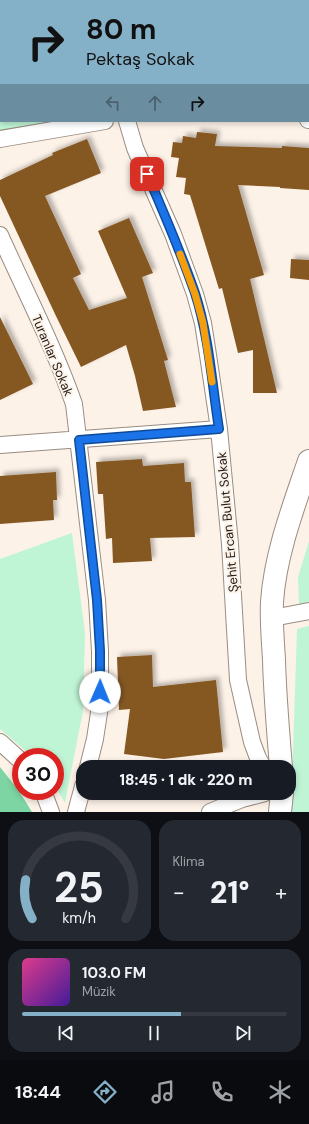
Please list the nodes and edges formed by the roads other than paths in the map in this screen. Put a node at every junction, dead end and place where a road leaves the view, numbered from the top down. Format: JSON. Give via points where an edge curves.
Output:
{"nodes":[{"id":1,"x":99,"y":122,"type":"edge"},
{"id":2,"x":127,"y":122,"type":"edge"},
{"id":3,"x":0,"y":139,"type":"edge"},
{"id":4,"x":0,"y":236,"type":"edge"},
{"id":5,"x":219,"y":429,"type":"junction"},
{"id":6,"x":79,"y":440,"type":"junction"},
{"id":7,"x":0,"y":445,"type":"edge"},
{"id":8,"x":309,"y":461,"type":"edge"},
{"id":9,"x":309,"y":612,"type":"edge"},
{"id":10,"x":272,"y":618,"type":"junction"},
{"id":11,"x":0,"y":742,"type":"edge"},
{"id":12,"x":12,"y":752,"type":"edge"},
{"id":13,"x":90,"y":760,"type":"edge"},
{"id":14,"x":259,"y":760,"type":"edge"},
{"id":15,"x":280,"y":760,"type":"edge"},
{"id":16,"x":46,"y":800,"type":"edge"},
{"id":17,"x":79,"y":800,"type":"edge"},
{"id":18,"x":240,"y":800,"type":"edge"},
{"id":19,"x":281,"y":800,"type":"edge"},
{"id":20,"x":51,"y":812,"type":"edge"},
{"id":21,"x":76,"y":812,"type":"edge"},
{"id":22,"x":210,"y":812,"type":"edge"},
{"id":23,"x":280,"y":812,"type":"edge"}],
"edges":[{"from":1,"to":3,"type":"street"},
{"from":2,"to":5,"type":"street","name":"Şehit Ercan Bulut Sokak","via":[[135,148],[173,234],[195,294],[203,323]]},
{"from":4,"to":6,"type":"street","name":"Turanlar Sokak","via":[[66,381],[74,404]]},
{"from":5,"to":6,"type":"street"},
{"from":5,"to":14,"type":"street","name":"Şehit Ercan Bulut Sokak","via":[[230,544],[238,680],[252,742]]},
{"from":6,"to":7,"type":"street"},
{"from":6,"to":13,"type":"street","name":"Turanlar Sokak","via":[[97,600],[100,651],[100,706],[96,739]]},
{"from":8,"to":10,"type":"main road","via":[[280,554],[272,601]]},
{"from":9,"to":10,"type":"street"},
{"from":10,"to":15,"type":"main road"},
{"from":11,"to":12,"type":"street"},
{"from":16,"to":20,"type":"street"},
{"from":17,"to":21,"type":"street"},
{"from":18,"to":22,"type":"street"},
{"from":19,"to":23,"type":"main road"}]}
